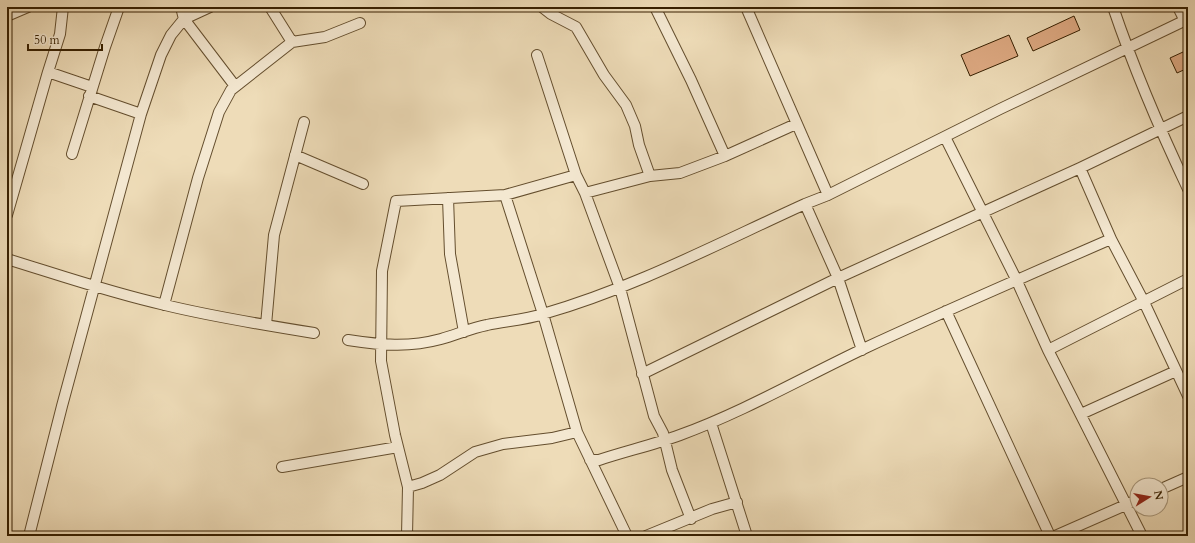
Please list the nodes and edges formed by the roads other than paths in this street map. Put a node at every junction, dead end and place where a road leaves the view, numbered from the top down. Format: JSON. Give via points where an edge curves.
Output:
{"nodes":[{"id":1,"x":28,"y":7,"type":"edge"},
{"id":2,"x":63,"y":7,"type":"edge"},
{"id":3,"x":119,"y":7,"type":"edge"},
{"id":4,"x":180,"y":7,"type":"edge"},
{"id":5,"x":210,"y":7,"type":"edge"},
{"id":6,"x":270,"y":7,"type":"edge"},
{"id":7,"x":542,"y":7,"type":"edge"},
{"id":8,"x":656,"y":7,"type":"edge"},
{"id":9,"x":746,"y":7,"type":"edge"},
{"id":10,"x":1113,"y":7,"type":"edge"},
{"id":11,"x":1178,"y":7,"type":"edge"},
{"id":12,"x":7,"y":16,"type":"edge"},
{"id":13,"x":184,"y":19,"type":"junction"},
{"id":14,"x":1186,"y":20,"type":"edge"},
{"id":15,"x":360,"y":23,"type":"dead end"},
{"id":16,"x":292,"y":42,"type":"junction"},
{"id":17,"x":1127,"y":48,"type":"junction"},
{"id":18,"x":537,"y":55,"type":"dead end"},
{"id":19,"x":48,"y":72,"type":"junction"},
{"id":20,"x":235,"y":86,"type":"junction"},
{"id":21,"x":90,"y":91,"type":"junction"},
{"id":22,"x":142,"y":114,"type":"junction"},
{"id":23,"x":1188,"y":116,"type":"edge"},
{"id":24,"x":304,"y":122,"type":"dead end"},
{"id":25,"x":796,"y":124,"type":"junction"},
{"id":26,"x":1160,"y":130,"type":"junction"},
{"id":27,"x":945,"y":137,"type":"junction"},
{"id":28,"x":72,"y":154,"type":"dead end"},
{"id":29,"x":295,"y":155,"type":"junction"},
{"id":30,"x":725,"y":156,"type":"junction"},
{"id":31,"x":1080,"y":168,"type":"junction"},
{"id":32,"x":576,"y":175,"type":"junction"},
{"id":33,"x":650,"y":176,"type":"junction"},
{"id":34,"x":363,"y":184,"type":"dead end"},
{"id":35,"x":1188,"y":189,"type":"edge"},
{"id":36,"x":584,"y":193,"type":"junction"},
{"id":37,"x":505,"y":195,"type":"junction"},
{"id":38,"x":828,"y":196,"type":"junction"},
{"id":39,"x":448,"y":198,"type":"junction"},
{"id":40,"x":805,"y":204,"type":"junction"},
{"id":41,"x":984,"y":212,"type":"junction"},
{"id":42,"x":7,"y":215,"type":"edge"},
{"id":43,"x":1111,"y":239,"type":"junction"},
{"id":44,"x":7,"y":259,"type":"edge"},
{"id":45,"x":838,"y":278,"type":"junction"},
{"id":46,"x":1016,"y":279,"type":"junction"},
{"id":47,"x":1188,"y":279,"type":"edge"},
{"id":48,"x":95,"y":287,"type":"junction"},
{"id":49,"x":620,"y":288,"type":"junction"},
{"id":50,"x":1144,"y":302,"type":"junction"},
{"id":51,"x":164,"y":305,"type":"junction"},
{"id":52,"x":946,"y":311,"type":"junction"},
{"id":53,"x":543,"y":314,"type":"junction"},
{"id":54,"x":266,"y":325,"type":"junction"},
{"id":55,"x":464,"y":332,"type":"junction"},
{"id":56,"x":314,"y":333,"type":"dead end"},
{"id":57,"x":348,"y":340,"type":"dead end"},
{"id":58,"x":382,"y":345,"type":"junction"},
{"id":59,"x":862,"y":350,"type":"junction"},
{"id":60,"x":1048,"y":350,"type":"junction"},
{"id":61,"x":1176,"y":371,"type":"junction"},
{"id":62,"x":642,"y":374,"type":"junction"},
{"id":63,"x":1188,"y":396,"type":"edge"},
{"id":64,"x":1081,"y":414,"type":"junction"},
{"id":65,"x":711,"y":423,"type":"junction"},
{"id":66,"x":576,"y":432,"type":"junction"},
{"id":67,"x":664,"y":441,"type":"junction"},
{"id":68,"x":398,"y":447,"type":"junction"},
{"id":69,"x":590,"y":460,"type":"junction"},
{"id":70,"x":282,"y":467,"type":"dead end"},
{"id":71,"x":1188,"y":477,"type":"edge"},
{"id":72,"x":1169,"y":485,"type":"edge"},
{"id":73,"x":408,"y":487,"type":"junction"},
{"id":74,"x":737,"y":502,"type":"junction"},
{"id":75,"x":1127,"y":504,"type":"junction"},
{"id":76,"x":691,"y":519,"type":"junction"},
{"id":77,"x":29,"y":536,"type":"edge"},
{"id":78,"x":407,"y":536,"type":"edge"},
{"id":79,"x":627,"y":536,"type":"edge"},
{"id":80,"x":646,"y":536,"type":"edge"},
{"id":81,"x":747,"y":536,"type":"edge"},
{"id":82,"x":1050,"y":536,"type":"edge"},
{"id":83,"x":1055,"y":536,"type":"edge"},
{"id":84,"x":1142,"y":536,"type":"edge"}],
"edges":[{"from":1,"to":12,"type":"street"},
{"from":2,"to":19,"type":"street","via":[[60,34]]},
{"from":3,"to":21,"type":"street"},
{"from":4,"to":13,"type":"street"},
{"from":5,"to":13,"type":"street"},
{"from":6,"to":16,"type":"street"},
{"from":7,"to":33,"type":"street","via":[[576,27],[604,75],[626,105]]},
{"from":8,"to":30,"type":"street"},
{"from":9,"to":25,"type":"street"},
{"from":10,"to":17,"type":"street"},
{"from":11,"to":14,"type":"street"},
{"from":13,"to":20,"type":"street"},
{"from":13,"to":22,"type":"street","via":[[171,35],[161,55]]},
{"from":14,"to":17,"type":"street"},
{"from":15,"to":16,"type":"street","via":[[325,37]]},
{"from":16,"to":20,"type":"street"},
{"from":17,"to":26,"type":"street"},
{"from":17,"to":27,"type":"street"},
{"from":18,"to":32,"type":"street"},
{"from":19,"to":21,"type":"street"},
{"from":19,"to":42,"type":"street"},
{"from":20,"to":51,"type":"street","via":[[219,112],[198,178]]},
{"from":21,"to":22,"type":"street"},
{"from":21,"to":28,"type":"street"},
{"from":22,"to":48,"type":"street"},
{"from":23,"to":26,"type":"street"},
{"from":24,"to":29,"type":"street"},
{"from":25,"to":30,"type":"street"},
{"from":25,"to":38,"type":"street"},
{"from":26,"to":31,"type":"street"},
{"from":26,"to":35,"type":"street"},
{"from":27,"to":38,"type":"street"},
{"from":27,"to":41,"type":"street"},
{"from":29,"to":34,"type":"street"},
{"from":29,"to":54,"type":"street","via":[[274,235]]},
{"from":30,"to":33,"type":"street","via":[[680,173]]},
{"from":31,"to":41,"type":"street"},
{"from":31,"to":43,"type":"street"},
{"from":32,"to":36,"type":"street"},
{"from":32,"to":37,"type":"street"},
{"from":33,"to":36,"type":"street"},
{"from":36,"to":49,"type":"street"},
{"from":37,"to":39,"type":"street"},
{"from":37,"to":53,"type":"street"},
{"from":38,"to":40,"type":"street"},
{"from":39,"to":55,"type":"street","via":[[450,254]]},
{"from":39,"to":58,"type":"street","via":[[396,201],[382,271]]},
{"from":40,"to":45,"type":"street"},
{"from":40,"to":49,"type":"street"},
{"from":41,"to":45,"type":"street"},
{"from":41,"to":46,"type":"street"},
{"from":43,"to":46,"type":"street"},
{"from":43,"to":50,"type":"street"},
{"from":44,"to":48,"type":"street"},
{"from":45,"to":59,"type":"street"},
{"from":45,"to":62,"type":"street"},
{"from":46,"to":52,"type":"street"},
{"from":46,"to":60,"type":"street"},
{"from":47,"to":50,"type":"street"},
{"from":48,"to":51,"type":"street"},
{"from":48,"to":77,"type":"street"},
{"from":49,"to":53,"type":"street"},
{"from":49,"to":62,"type":"street"},
{"from":50,"to":60,"type":"street"},
{"from":50,"to":61,"type":"street"},
{"from":51,"to":54,"type":"street"},
{"from":52,"to":59,"type":"street"},
{"from":52,"to":82,"type":"street"},
{"from":53,"to":55,"type":"street"},
{"from":53,"to":66,"type":"street"},
{"from":54,"to":56,"type":"street"},
{"from":55,"to":58,"type":"street","via":[[411,344]]},
{"from":57,"to":58,"type":"street"},
{"from":58,"to":68,"type":"street","via":[[381,361]]},
{"from":59,"to":65,"type":"street"},
{"from":60,"to":64,"type":"street"},
{"from":61,"to":63,"type":"street"},
{"from":61,"to":64,"type":"street"},
{"from":62,"to":67,"type":"street"},
{"from":64,"to":75,"type":"street"},
{"from":65,"to":67,"type":"street"},
{"from":65,"to":74,"type":"street"},
{"from":66,"to":69,"type":"street"},
{"from":66,"to":73,"type":"street","via":[[481,450],[440,475]]},
{"from":67,"to":69,"type":"street","via":[[599,460]]},
{"from":67,"to":76,"type":"street"},
{"from":68,"to":70,"type":"street"},
{"from":68,"to":73,"type":"street"},
{"from":69,"to":79,"type":"street"},
{"from":71,"to":72,"type":"street"},
{"from":73,"to":78,"type":"street"},
{"from":74,"to":76,"type":"street","via":[[712,509]]},
{"from":74,"to":81,"type":"street"},
{"from":75,"to":83,"type":"street"},
{"from":75,"to":84,"type":"street"},
{"from":76,"to":80,"type":"street"}]}
